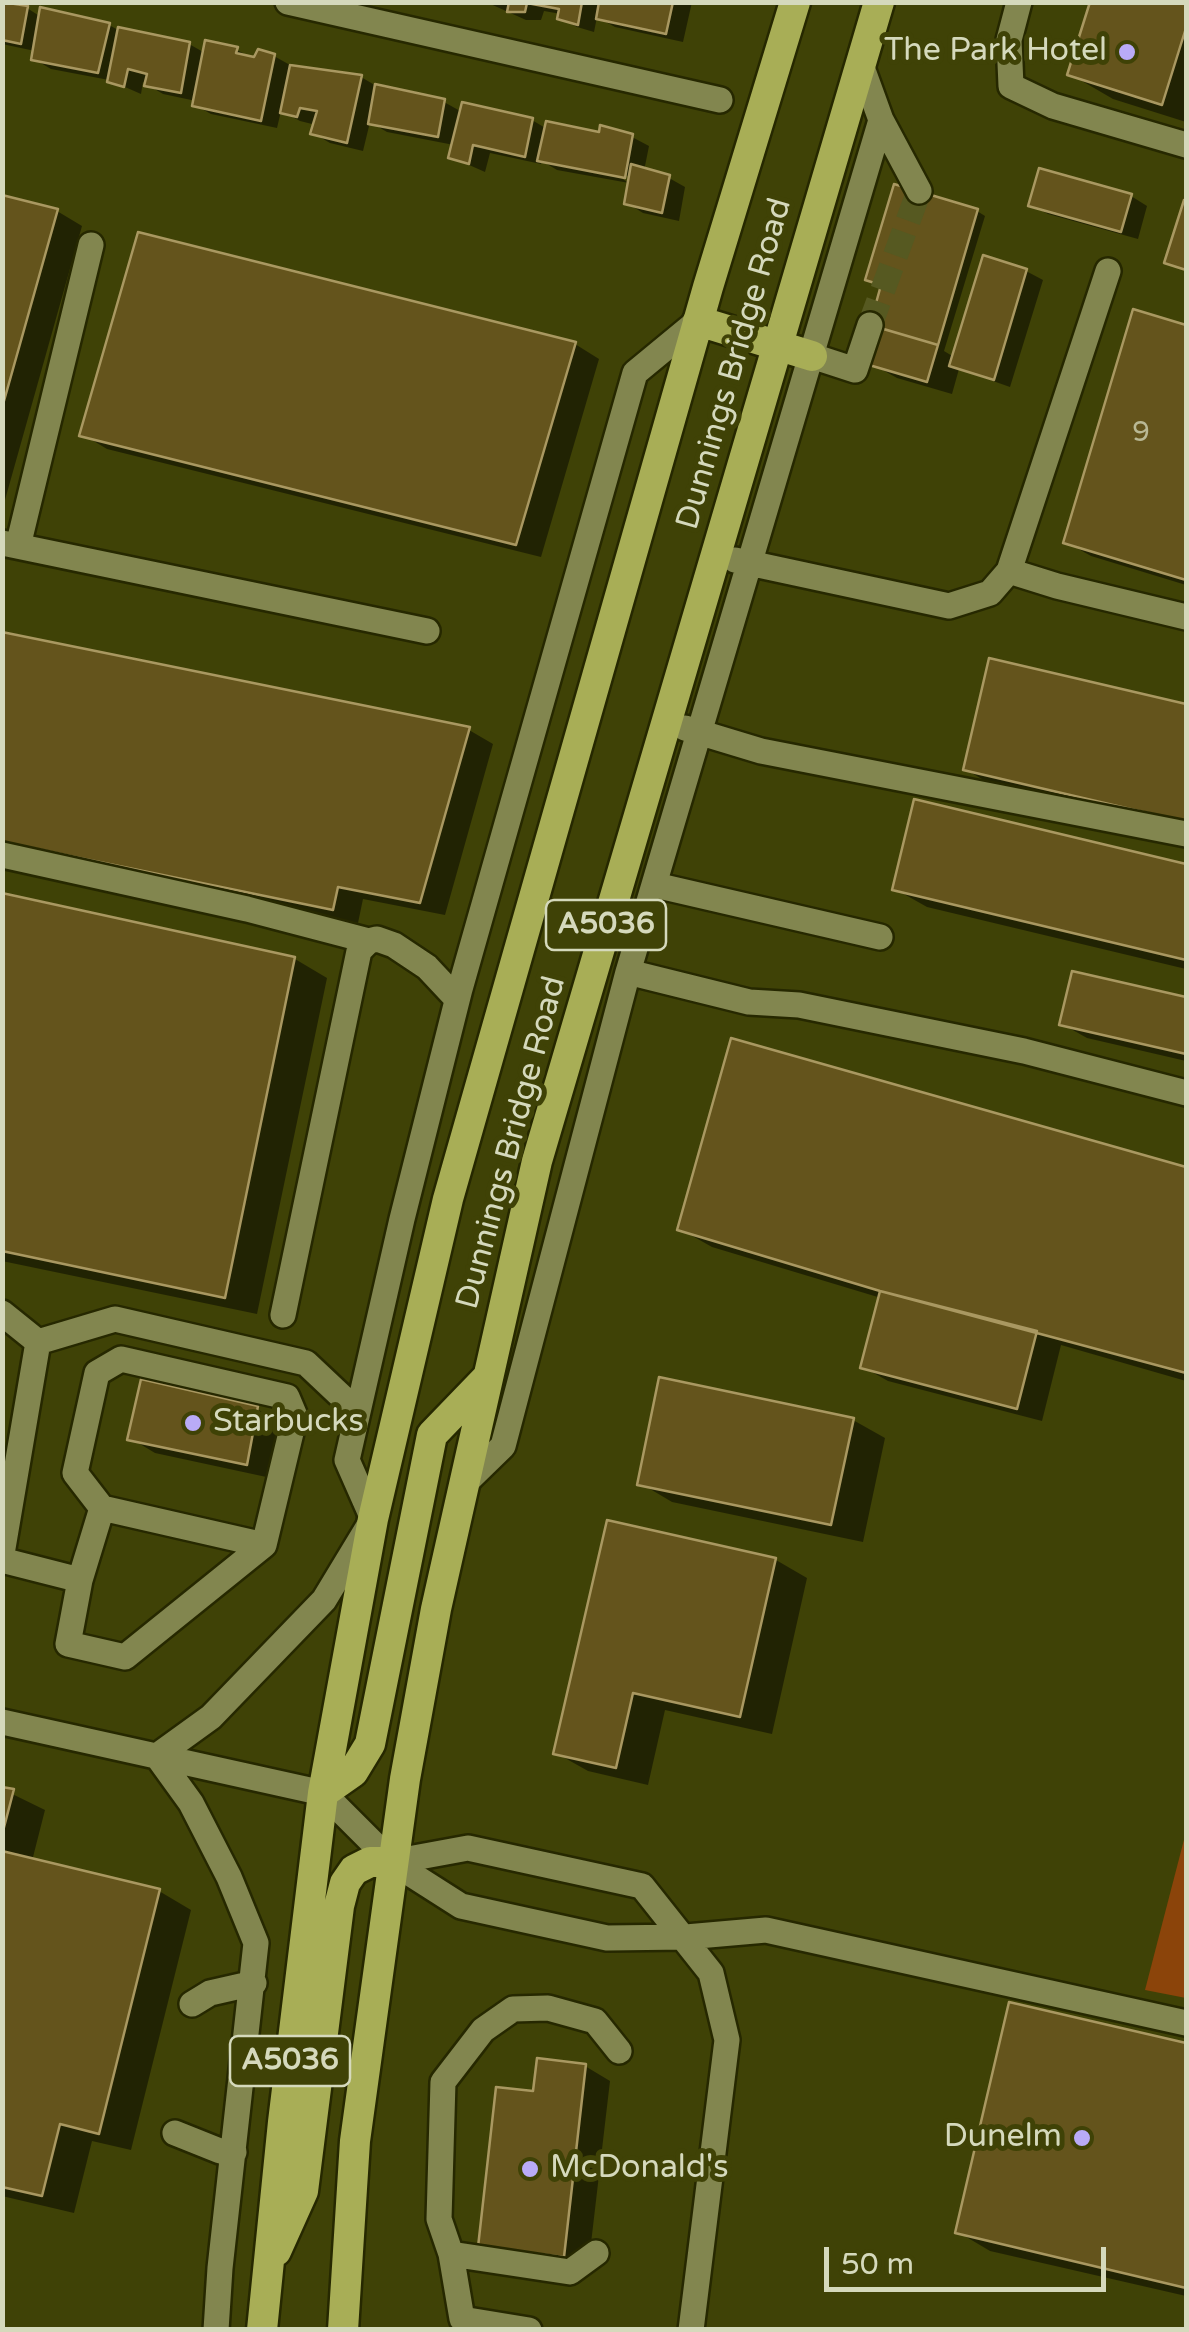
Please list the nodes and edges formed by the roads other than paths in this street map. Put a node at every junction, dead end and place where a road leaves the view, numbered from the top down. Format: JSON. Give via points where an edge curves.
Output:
{"nodes":[{"id":1,"x":288,"y":2,"type":"edge"},
{"id":2,"x":795,"y":2,"type":"edge"},
{"id":3,"x":879,"y":2,"type":"edge"},
{"id":4,"x":1019,"y":2,"type":"edge"},
{"id":5,"x":860,"y":62,"type":"junction"},
{"id":6,"x":720,"y":100,"type":"dead end"},
{"id":7,"x":881,"y":120,"type":"junction"},
{"id":8,"x":1186,"y":144,"type":"edge"},
{"id":9,"x":919,"y":192,"type":"dead end"},
{"id":10,"x":91,"y":246,"type":"dead end"},
{"id":11,"x":1108,"y":271,"type":"dead end"},
{"id":12,"x":698,"y":321,"type":"junction"},
{"id":13,"x":870,"y":324,"type":"tunnel mouth"},
{"id":14,"x":777,"y":345,"type":"junction"},
{"id":15,"x":812,"y":356,"type":"junction"},
{"id":16,"x":10,"y":545,"type":"edge"},
{"id":17,"x":716,"y":555,"type":"junction"},
{"id":18,"x":751,"y":563,"type":"junction"},
{"id":19,"x":1009,"y":572,"type":"junction"},
{"id":20,"x":1186,"y":617,"type":"edge"},
{"id":21,"x":427,"y":632,"type":"dead end"},
{"id":22,"x":666,"y":722,"type":"junction"},
{"id":23,"x":700,"y":732,"type":"junction"},
{"id":24,"x":1186,"y":834,"type":"edge"},
{"id":25,"x":2,"y":855,"type":"edge"},
{"id":26,"x":655,"y":884,"type":"junction"},
{"id":27,"x":880,"y":937,"type":"dead end"},
{"id":28,"x":369,"y":941,"type":"junction"},
{"id":29,"x":628,"y":972,"type":"junction"},
{"id":30,"x":458,"y":999,"type":"junction"},
{"id":31,"x":1186,"y":1093,"type":"edge"},
{"id":32,"x":2,"y":1314,"type":"edge"},
{"id":33,"x":283,"y":1315,"type":"dead end"},
{"id":34,"x":502,"y":1315,"type":"junction"},
{"id":35,"x":534,"y":1324,"type":"junction"},
{"id":36,"x":38,"y":1342,"type":"junction"},
{"id":37,"x":488,"y":1377,"type":"junction"},
{"id":38,"x":358,"y":1412,"type":"junction"},
{"id":39,"x":12,"y":1439,"type":"edge"},
{"id":40,"x":464,"y":1484,"type":"junction"},
{"id":41,"x":102,"y":1508,"type":"junction"},
{"id":42,"x":373,"y":1519,"type":"junction"},
{"id":43,"x":264,"y":1545,"type":"junction"},
{"id":44,"x":2,"y":1557,"type":"edge"},
{"id":45,"x":80,"y":1580,"type":"junction"},
{"id":46,"x":2,"y":1722,"type":"edge"},
{"id":47,"x":157,"y":1756,"type":"junction"},
{"id":48,"x":323,"y":1792,"type":"junction"},
{"id":49,"x":392,"y":1862,"type":"junction"},
{"id":50,"x":686,"y":1938,"type":"junction"},
{"id":51,"x":254,"y":1983,"type":"junction"},
{"id":52,"x":192,"y":2004,"type":"dead end"},
{"id":53,"x":1186,"y":2024,"type":"edge"},
{"id":54,"x":619,"y":2051,"type":"dead end"},
{"id":55,"x":175,"y":2134,"type":"dead end"},
{"id":56,"x":234,"y":2152,"type":"junction"},
{"id":57,"x":451,"y":2254,"type":"junction"},
{"id":58,"x":596,"y":2254,"type":"dead end"},
{"id":59,"x":269,"y":2264,"type":"junction"},
{"id":60,"x":216,"y":2330,"type":"edge"},
{"id":61,"x":262,"y":2330,"type":"edge"},
{"id":62,"x":343,"y":2330,"type":"edge"},
{"id":63,"x":528,"y":2330,"type":"edge"},
{"id":64,"x":691,"y":2330,"type":"edge"}],
"edges":[{"from":1,"to":6,"type":"street"},
{"from":2,"to":12,"type":"highway","name":"Dunnings Bridge Road","number":"A5036"},
{"from":3,"to":5,"type":"highway","name":"Dunnings Bridge Road","number":"A5036"},
{"from":4,"to":8,"type":"street","via":[[1009,40],[1011,86],[1053,106]]},
{"from":5,"to":7,"type":"street"},
{"from":5,"to":14,"type":"highway","name":"Dunnings Bridge Road","number":"A5036"},
{"from":7,"to":9,"type":"street"},
{"from":7,"to":15,"type":"street"},
{"from":10,"to":16,"type":"street"},
{"from":11,"to":19,"type":"street"},
{"from":12,"to":14,"type":"highway"},
{"from":12,"to":30,"type":"street","via":[[635,374]]},
{"from":12,"to":42,"type":"highway","name":"Dunnings Bridge Road","number":"A5036","via":[[448,1199]]},
{"from":13,"to":15,"type":"street","via":[[855,370]]},
{"from":14,"to":15,"type":"highway"},
{"from":14,"to":17,"type":"highway","name":"Dunnings Bridge Road","number":"A5036"},
{"from":15,"to":18,"type":"street"},
{"from":16,"to":21,"type":"street"},
{"from":17,"to":18,"type":"street"},
{"from":17,"to":22,"type":"highway","name":"Dunnings Bridge Road","number":"A5036"},
{"from":18,"to":19,"type":"street","via":[[949,606],[990,593]]},
{"from":18,"to":23,"type":"street"},
{"from":19,"to":20,"type":"street"},
{"from":22,"to":23,"type":"street"},
{"from":22,"to":34,"type":"highway","name":"Dunnings Bridge Road","number":"A5036","via":[[537,1161]]},
{"from":23,"to":24,"type":"street","via":[[761,750]]},
{"from":23,"to":26,"type":"street"},
{"from":25,"to":28,"type":"street"},
{"from":26,"to":27,"type":"street"},
{"from":26,"to":29,"type":"street"},
{"from":28,"to":30,"type":"street","via":[[394,945]]},
{"from":28,"to":33,"type":"street","via":[[359,951]]},
{"from":29,"to":31,"type":"street","via":[[748,1002],[799,1005],[1024,1051]]},
{"from":29,"to":35,"type":"street"},
{"from":30,"to":38,"type":"street"},
{"from":32,"to":36,"type":"street"},
{"from":34,"to":35,"type":"street"},
{"from":34,"to":37,"type":"highway","name":"Dunnings Bridge Road","number":"A5036"},
{"from":35,"to":40,"type":"street","via":[[503,1446]]},
{"from":36,"to":38,"type":"street","via":[[115,1319],[306,1363]]},
{"from":36,"to":39,"type":"street"},
{"from":37,"to":40,"type":"highway","name":"Dunnings Bridge Road","number":"A5036"},
{"from":37,"to":48,"type":"highway","via":[[432,1435],[370,1744],[353,1772]]},
{"from":38,"to":42,"type":"street","via":[[347,1460]]},
{"from":39,"to":44,"type":"street"},
{"from":40,"to":49,"type":"highway","name":"Dunnings Bridge Road","number":"A5036"},
{"from":41,"to":43,"type":"street"},
{"from":41,"to":43,"type":"street","via":[[75,1473],[97,1373],[121,1359],[287,1398],[294,1416]]},
{"from":41,"to":45,"type":"street"},
{"from":42,"to":47,"type":"street","via":[[324,1600],[211,1717]]},
{"from":42,"to":48,"type":"highway","name":"Dunnings Bridge Road","number":"A5036"},
{"from":43,"to":45,"type":"street","via":[[125,1657],[68,1644]]},
{"from":44,"to":45,"type":"street"},
{"from":46,"to":47,"type":"street"},
{"from":47,"to":48,"type":"street"},
{"from":47,"to":51,"type":"street","via":[[191,1803],[229,1877],[256,1943]]},
{"from":48,"to":49,"type":"street"},
{"from":48,"to":59,"type":"highway","name":"Dunnings Bridge Road","number":"A5036"},
{"from":49,"to":50,"type":"street","via":[[461,1906],[607,1938]]},
{"from":49,"to":50,"type":"street","via":[[468,1848],[642,1886]]},
{"from":49,"to":59,"type":"highway","via":[[370,1862],[346,1883],[303,2191]]},
{"from":49,"to":62,"type":"highway","name":"Dunnings Bridge Road","number":"A5036","via":[[355,2141]]},
{"from":50,"to":53,"type":"street","via":[[766,1930]]},
{"from":50,"to":64,"type":"street","via":[[711,1973],[726,2040]]},
{"from":51,"to":52,"type":"street"},
{"from":51,"to":56,"type":"street"},
{"from":54,"to":57,"type":"street","via":[[595,2021],[548,2008],[513,2009],[483,2030],[443,2082],[439,2219]]},
{"from":55,"to":56,"type":"street"},
{"from":56,"to":60,"type":"street"},
{"from":57,"to":58,"type":"street","via":[[570,2272]]},
{"from":57,"to":63,"type":"street","via":[[462,2319]]},
{"from":59,"to":61,"type":"highway","name":"Dunnings Bridge Road","number":"A5036"}]}
